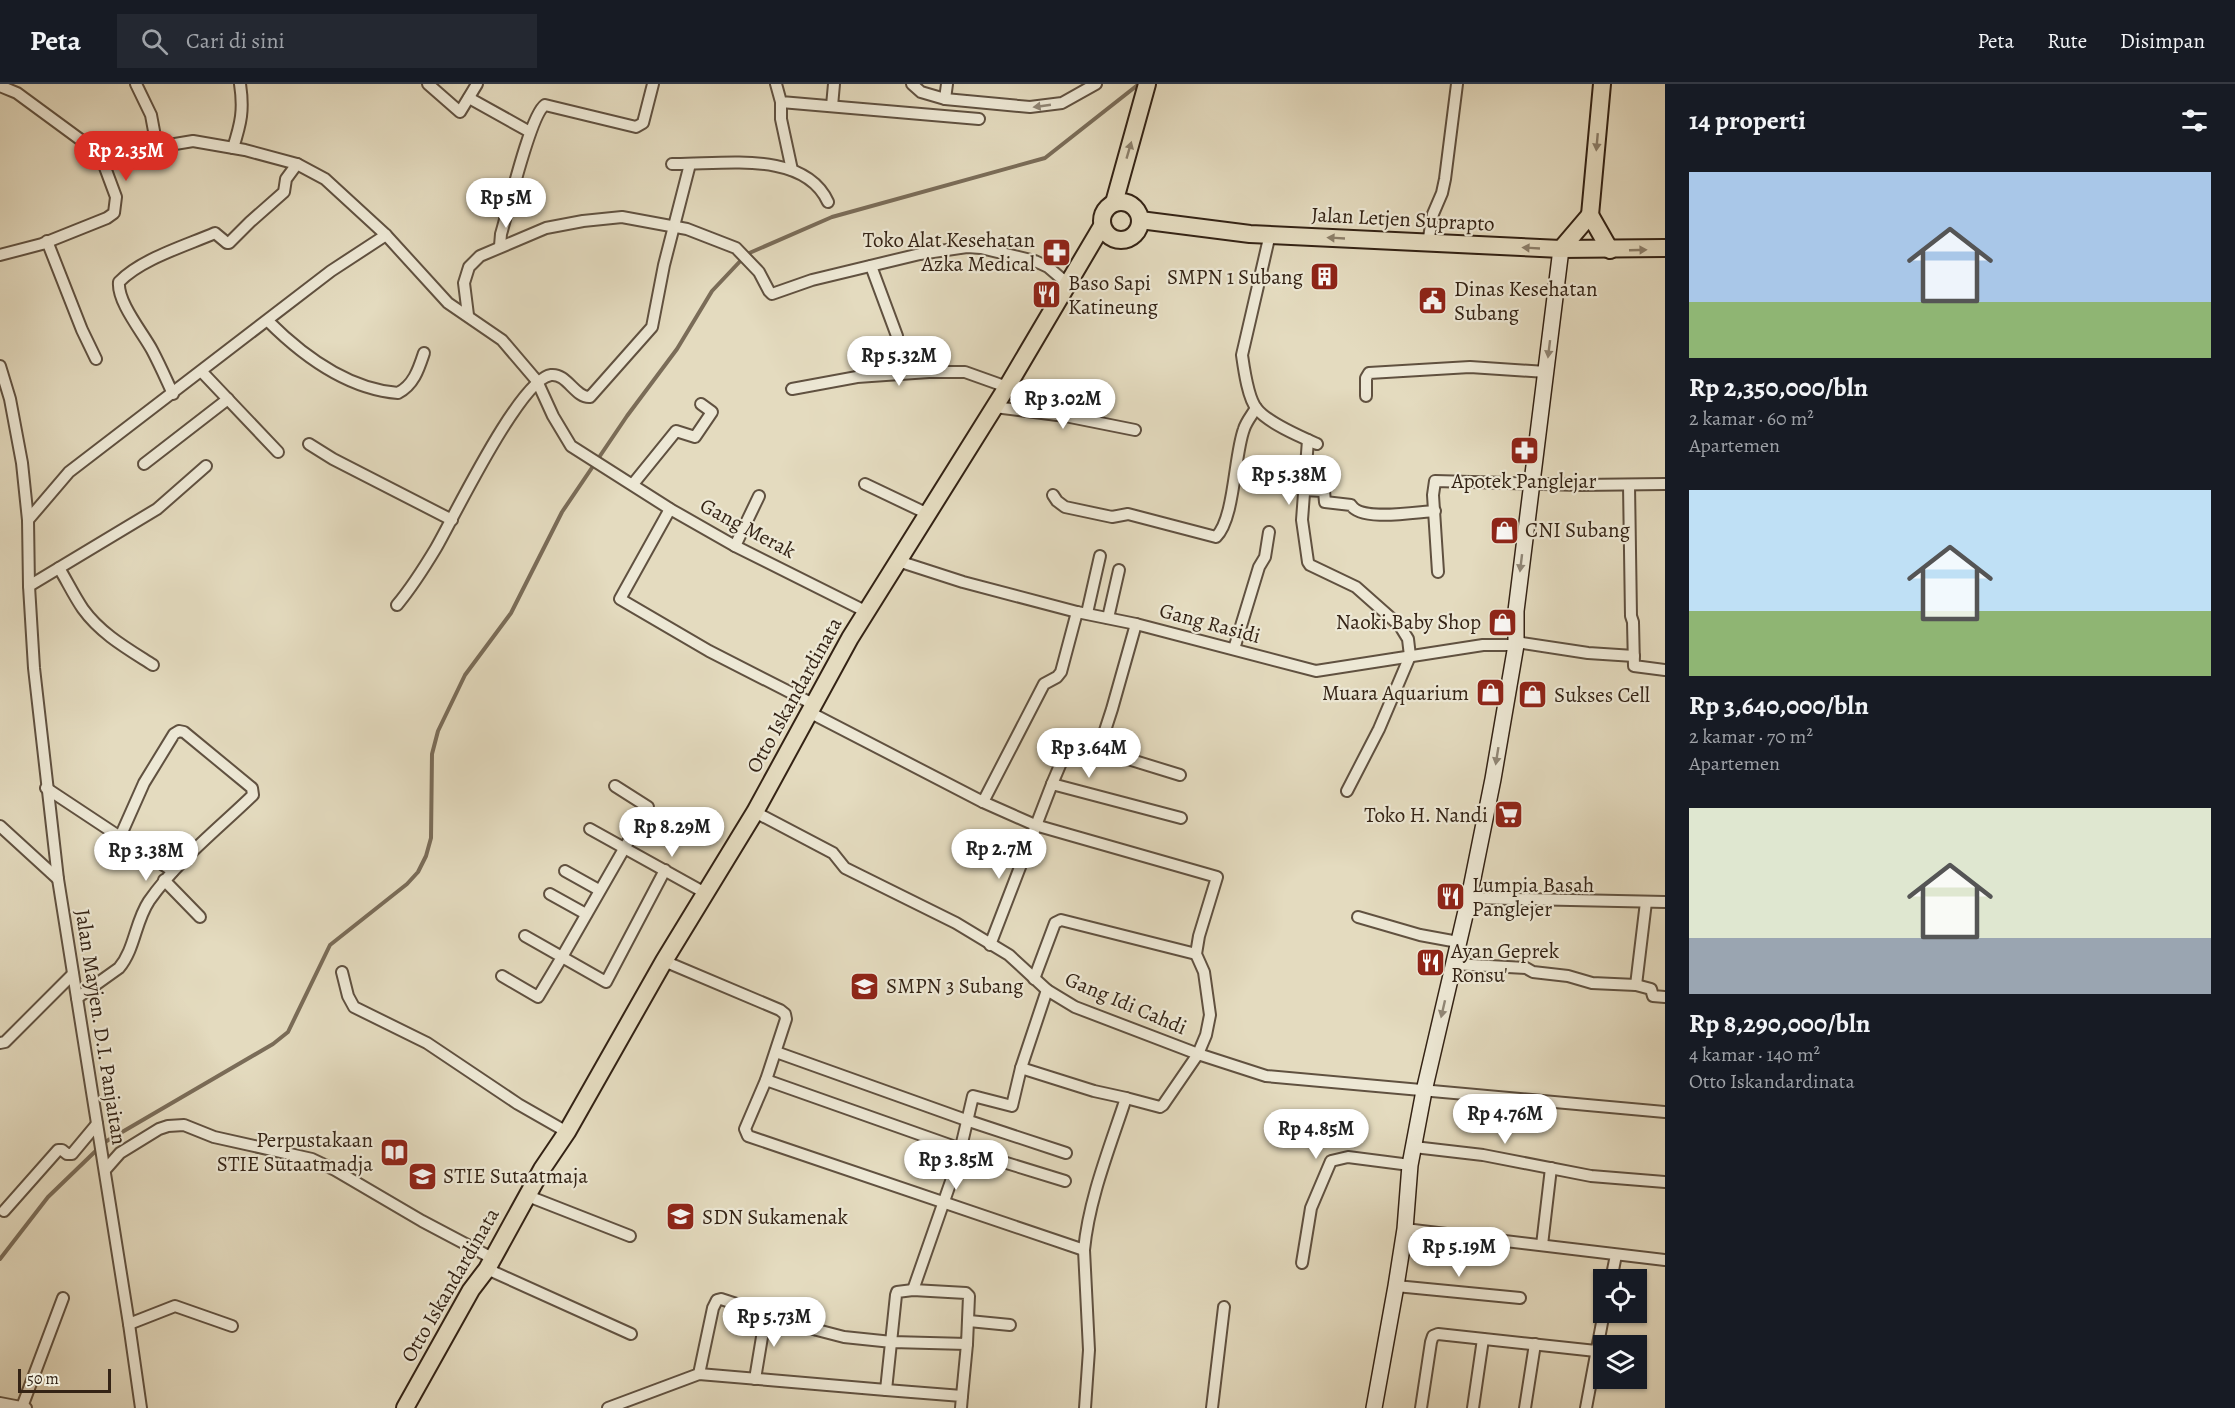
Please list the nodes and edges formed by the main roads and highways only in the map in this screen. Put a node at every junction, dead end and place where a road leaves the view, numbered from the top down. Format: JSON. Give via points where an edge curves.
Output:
{"nodes":[{"id":1,"x":1602,"y":84,"type":"edge"},
{"id":2,"x":1145,"y":90,"type":"edge"},
{"id":3,"x":1114,"y":203,"type":"junction"},
{"id":4,"x":1590,"y":214,"type":"junction"},
{"id":5,"x":1140,"y":220,"type":"junction"},
{"id":6,"x":1102,"y":226,"type":"junction"},
{"id":7,"x":1561,"y":249,"type":"junction"},
{"id":8,"x":1665,"y":249,"type":"edge"},
{"id":9,"x":1611,"y":250,"type":"junction"},
{"id":10,"x":405,"y":1408,"type":"edge"},
{"id":11,"x":1374,"y":1408,"type":"edge"}],
"edges":[{"from":1,"to":4,"type":"main road","one_way":true},
{"from":3,"to":2,"type":"main road","one_way":true},
{"from":3,"to":5,"type":"main road","via":[[1131,205]]},
{"from":3,"to":6,"type":"main road","via":[[1105,210]]},
{"from":4,"to":7,"type":"main road"},
{"from":4,"to":9,"type":"main road"},
{"from":5,"to":6,"type":"main road","via":[[1132,236],[1120,239],[1109,236]]},
{"from":7,"to":5,"type":"main road","name":"Jalan Letjen Suprapto","one_way":true,"via":[[1250,234]]},
{"from":6,"to":10,"type":"main road","name":"Otto Iskandardinata","via":[[867,612],[755,812],[542,1168]]},
{"from":7,"to":9,"type":"main road","name":"Jalan Letjen Suprapto"},
{"from":7,"to":11,"type":"main road","one_way":true,"via":[[1515,610],[1516,644],[1493,779],[1410,1166],[1405,1229]]},
{"from":9,"to":8,"type":"main road","name":"Jalan Letjen Suprapto","one_way":true}]}
